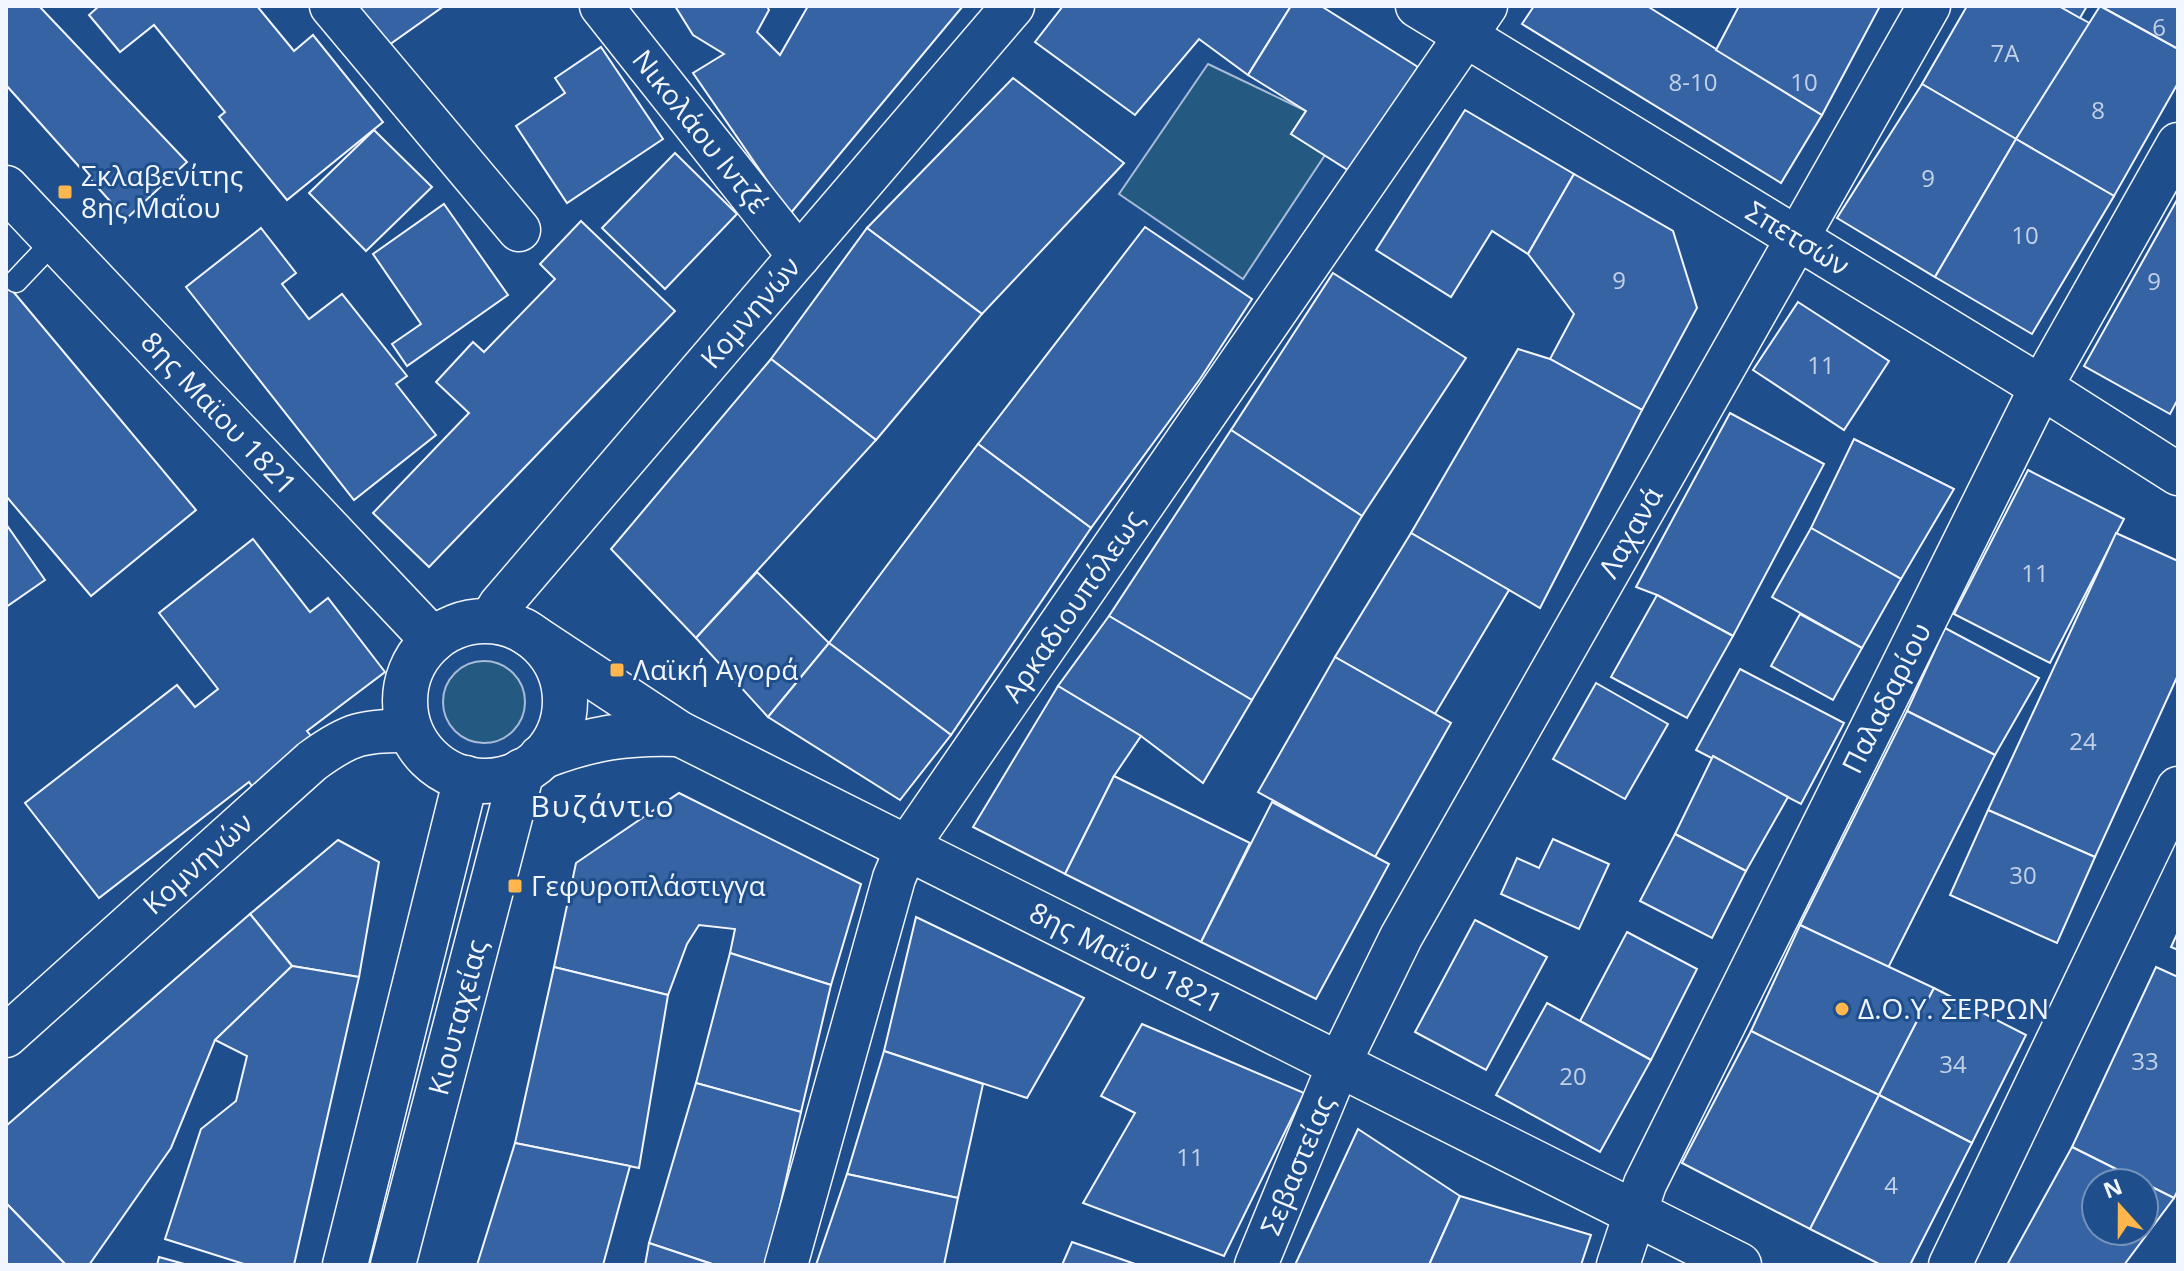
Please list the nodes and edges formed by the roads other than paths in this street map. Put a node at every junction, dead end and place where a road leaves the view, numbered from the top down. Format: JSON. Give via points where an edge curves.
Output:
{"nodes":[{"id":1,"x":331,"y":6,"type":"edge"},
{"id":2,"x":601,"y":6,"type":"edge"},
{"id":3,"x":1013,"y":6,"type":"edge"},
{"id":4,"x":1417,"y":6,"type":"edge"},
{"id":5,"x":1929,"y":6,"type":"edge"},
{"id":6,"x":1475,"y":21,"type":"edge"},
{"id":7,"x":2178,"y":144,"type":"edge"},
{"id":8,"x":6,"y":188,"type":"edge"},
{"id":9,"x":519,"y":230,"type":"dead end"},
{"id":10,"x":1797,"y":238,"type":"junction"},
{"id":11,"x":55,"y":240,"type":"junction"},
{"id":12,"x":799,"y":256,"type":"junction"},
{"id":13,"x":16,"y":281,"type":"dead end"},
{"id":14,"x":2041,"y":387,"type":"junction"},
{"id":15,"x":2178,"y":474,"type":"edge"},
{"id":16,"x":507,"y":626,"type":"junction"},
{"id":17,"x":433,"y":640,"type":"junction"},
{"id":18,"x":411,"y":731,"type":"junction"},
{"id":19,"x":680,"y":734,"type":"junction"},
{"id":20,"x":532,"y":764,"type":"junction"},
{"id":21,"x":466,"y":778,"type":"junction"},
{"id":22,"x":2178,"y":788,"type":"edge"},
{"id":23,"x":907,"y":847,"type":"junction"},
{"id":24,"x":6,"y":1036,"type":"edge"},
{"id":25,"x":1339,"y":1064,"type":"junction"},
{"id":26,"x":1636,"y":1213,"type":"junction"},
{"id":27,"x":345,"y":1265,"type":"edge"},
{"id":28,"x":393,"y":1265,"type":"edge"},
{"id":29,"x":786,"y":1265,"type":"edge"},
{"id":30,"x":1256,"y":1265,"type":"edge"},
{"id":31,"x":1618,"y":1265,"type":"edge"},
{"id":32,"x":1739,"y":1265,"type":"edge"},
{"id":33,"x":1950,"y":1265,"type":"edge"}],
"edges":[{"from":1,"to":9,"type":"street"},
{"from":2,"to":12,"type":"street","name":"Νικολάου Ιντζέ"},
{"from":3,"to":12,"type":"street","name":"Κομνηνών"},
{"from":4,"to":6,"type":"street","name":"Σπετσών"},
{"from":5,"to":10,"type":"street","name":"Λαχανά"},
{"from":6,"to":10,"type":"street","name":"Σπετσών"},
{"from":6,"to":23,"type":"street","name":"Αρκαδιουπόλεως"},
{"from":7,"to":14,"type":"street","name":"Παλαδαρίου"},
{"from":8,"to":11,"type":"street","name":"8ης Μαϊου 1821"},
{"from":10,"to":14,"type":"street","name":"Σπετσών"},
{"from":10,"to":25,"type":"street","name":"Λαχανά","via":[[1401,937]]},
{"from":11,"to":13,"type":"lane"},
{"from":11,"to":17,"type":"street","name":"8ης Μαϊου 1821"},
{"from":12,"to":16,"type":"street","name":"Κομνηνών","via":[[500,605]]},
{"from":14,"to":15,"type":"street","name":"Σπετσών"},
{"from":14,"to":26,"type":"street","name":"Παλαδαρίου","via":[[1645,1184]]},
{"from":16,"to":17,"type":"street","via":[[454,627]]},
{"from":16,"to":19,"type":"street","name":"8ης Μαΐου 1821"},
{"from":16,"to":20,"type":"street","via":[[551,656],[564,690],[561,726]]},
{"from":17,"to":18,"type":"street","via":[[407,681]]},
{"from":18,"to":21,"type":"street","via":[[432,761]]},
{"from":18,"to":24,"type":"street","name":"Κομνηνών","via":[[364,732],[312,761]]},
{"from":19,"to":20,"type":"street","via":[[615,736],[574,745]]},
{"from":19,"to":23,"type":"street","name":"8ης Μαΐου 1821"},
{"from":20,"to":21,"type":"street","via":[[491,780]]},
{"from":20,"to":28,"type":"street","name":"Κιουταχείας"},
{"from":21,"to":27,"type":"street","name":"Κιουταχείας"},
{"from":22,"to":33,"type":"street"},
{"from":23,"to":25,"type":"street","name":"8ης Μαΐου 1821"},
{"from":23,"to":29,"type":"street","name":"Αρκαδιουπόλεως"},
{"from":25,"to":26,"type":"street","name":"8ης Μαΐου 1821"},
{"from":25,"to":30,"type":"street","name":"Σεβαστείας"},
{"from":26,"to":31,"type":"street","name":"Παλαδαρίου"},
{"from":26,"to":32,"type":"street","name":"8ης Μαΐου 1821"}]}
